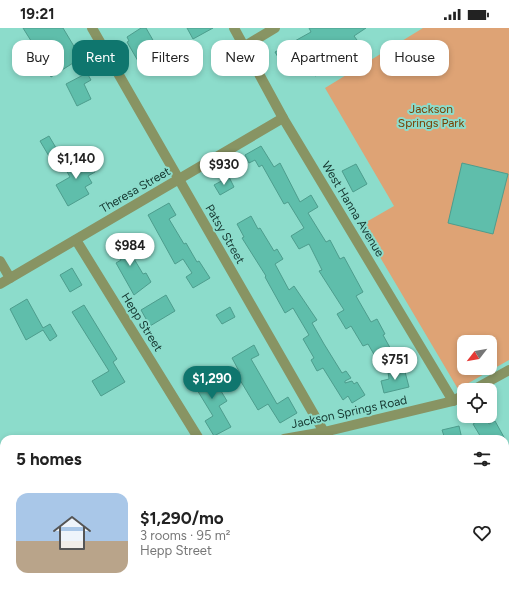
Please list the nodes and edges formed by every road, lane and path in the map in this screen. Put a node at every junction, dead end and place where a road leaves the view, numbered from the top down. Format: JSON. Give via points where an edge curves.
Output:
{"nodes":[{"id":1,"x":92,"y":28,"type":"edge"},
{"id":2,"x":234,"y":28,"type":"edge"},
{"id":3,"x":275,"y":28,"type":"edge"},
{"id":4,"x":241,"y":40,"type":"edge"},
{"id":5,"x":255,"y":40,"type":"edge"},
{"id":6,"x":261,"y":76,"type":"edge"},
{"id":7,"x":283,"y":118,"type":"junction"},
{"id":8,"x":179,"y":180,"type":"junction"},
{"id":9,"x":76,"y":240,"type":"junction"},
{"id":10,"x":0,"y":260,"type":"edge"},
{"id":11,"x":10,"y":278,"type":"junction"},
{"id":12,"x":0,"y":284,"type":"edge"},
{"id":13,"x":509,"y":370,"type":"edge"},
{"id":14,"x":486,"y":383,"type":"edge"},
{"id":15,"x":457,"y":399,"type":"edge"},
{"id":16,"x":453,"y":401,"type":"junction"},
{"id":17,"x":324,"y":432,"type":"junction"},
{"id":18,"x":197,"y":435,"type":"edge"},
{"id":19,"x":307,"y":435,"type":"edge"}],
"edges":[{"from":1,"to":8,"type":"street","name":"Patsy Street"},
{"from":2,"to":4,"type":"street","name":"West Hanna Avenue"},
{"from":3,"to":5,"type":"street"},
{"from":6,"to":7,"type":"street","name":"West Hanna Avenue"},
{"from":7,"to":8,"type":"street","name":"Theresa Street"},
{"from":7,"to":16,"type":"street","name":"West Hanna Avenue"},
{"from":8,"to":9,"type":"street","name":"Theresa Street"},
{"from":8,"to":17,"type":"street","name":"Patsy Street"},
{"from":9,"to":11,"type":"street","name":"Theresa Street"},
{"from":9,"to":18,"type":"street","name":"Hepp Street"},
{"from":10,"to":11,"type":"street"},
{"from":11,"to":12,"type":"street","name":"Theresa Street"},
{"from":13,"to":14,"type":"street"},
{"from":15,"to":16,"type":"street","name":"Jackson Springs Road"},
{"from":16,"to":17,"type":"street","name":"Jackson Springs Road"},
{"from":17,"to":19,"type":"street","name":"Jackson Springs Road"}]}
